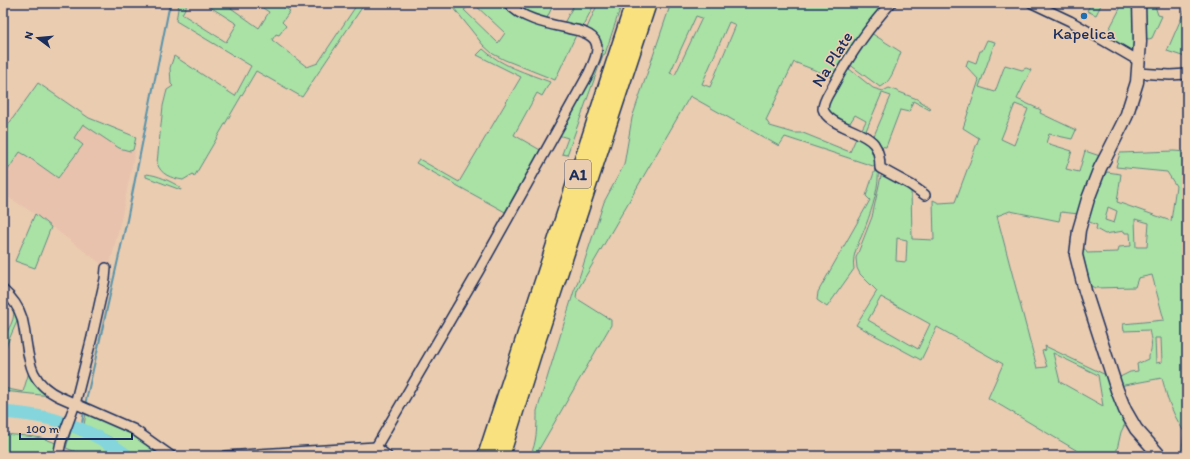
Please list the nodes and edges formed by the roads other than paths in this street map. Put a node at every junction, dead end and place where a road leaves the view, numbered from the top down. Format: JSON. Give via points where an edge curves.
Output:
{"nodes":[{"id":1,"x":508,"y":3,"type":"edge"},
{"id":2,"x":634,"y":3,"type":"edge"},
{"id":3,"x":648,"y":3,"type":"edge"},
{"id":4,"x":891,"y":3,"type":"edge"},
{"id":5,"x":1032,"y":3,"type":"edge"},
{"id":6,"x":1139,"y":3,"type":"edge"},
{"id":7,"x":1138,"y":67,"type":"junction"},
{"id":8,"x":1187,"y":74,"type":"edge"},
{"id":9,"x":925,"y":195,"type":"dead end"},
{"id":10,"x":106,"y":268,"type":"dead end"},
{"id":11,"x":3,"y":290,"type":"edge"},
{"id":12,"x":76,"y":408,"type":"junction"},
{"id":13,"x":376,"y":447,"type":"junction"},
{"id":14,"x":58,"y":456,"type":"edge"},
{"id":15,"x":170,"y":456,"type":"edge"},
{"id":16,"x":225,"y":456,"type":"edge"},
{"id":17,"x":387,"y":456,"type":"edge"},
{"id":18,"x":486,"y":456,"type":"edge"},
{"id":19,"x":501,"y":456,"type":"edge"},
{"id":20,"x":1160,"y":456,"type":"edge"}],
"edges":[{"from":1,"to":13,"type":"street","via":[[524,15],[592,36],[597,44],[597,51],[589,73],[478,272]]},
{"from":2,"to":18,"type":"highway","number":"A1"},
{"from":3,"to":19,"type":"highway","number":"A1"},
{"from":4,"to":9,"type":"street","name":"Na Plate","via":[[845,64],[827,96],[823,109],[828,118],[868,139],[874,145],[880,160],[880,168],[911,184]]},
{"from":5,"to":7,"type":"street","via":[[1070,20]]},
{"from":6,"to":7,"type":"street"},
{"from":7,"to":8,"type":"street","via":[[1170,75]]},
{"from":7,"to":20,"type":"street","via":[[1131,103],[1100,168],[1083,215],[1076,255],[1085,291],[1124,410],[1136,429]]},
{"from":10,"to":12,"type":"street"},
{"from":11,"to":12,"type":"street","via":[[13,301],[21,317],[27,352],[37,379],[53,394]]},
{"from":12,"to":14,"type":"street","via":[[61,442]]},
{"from":12,"to":15,"type":"street","via":[[90,410],[133,429]]},
{"from":13,"to":16,"type":"street"},
{"from":13,"to":17,"type":"street"}]}
